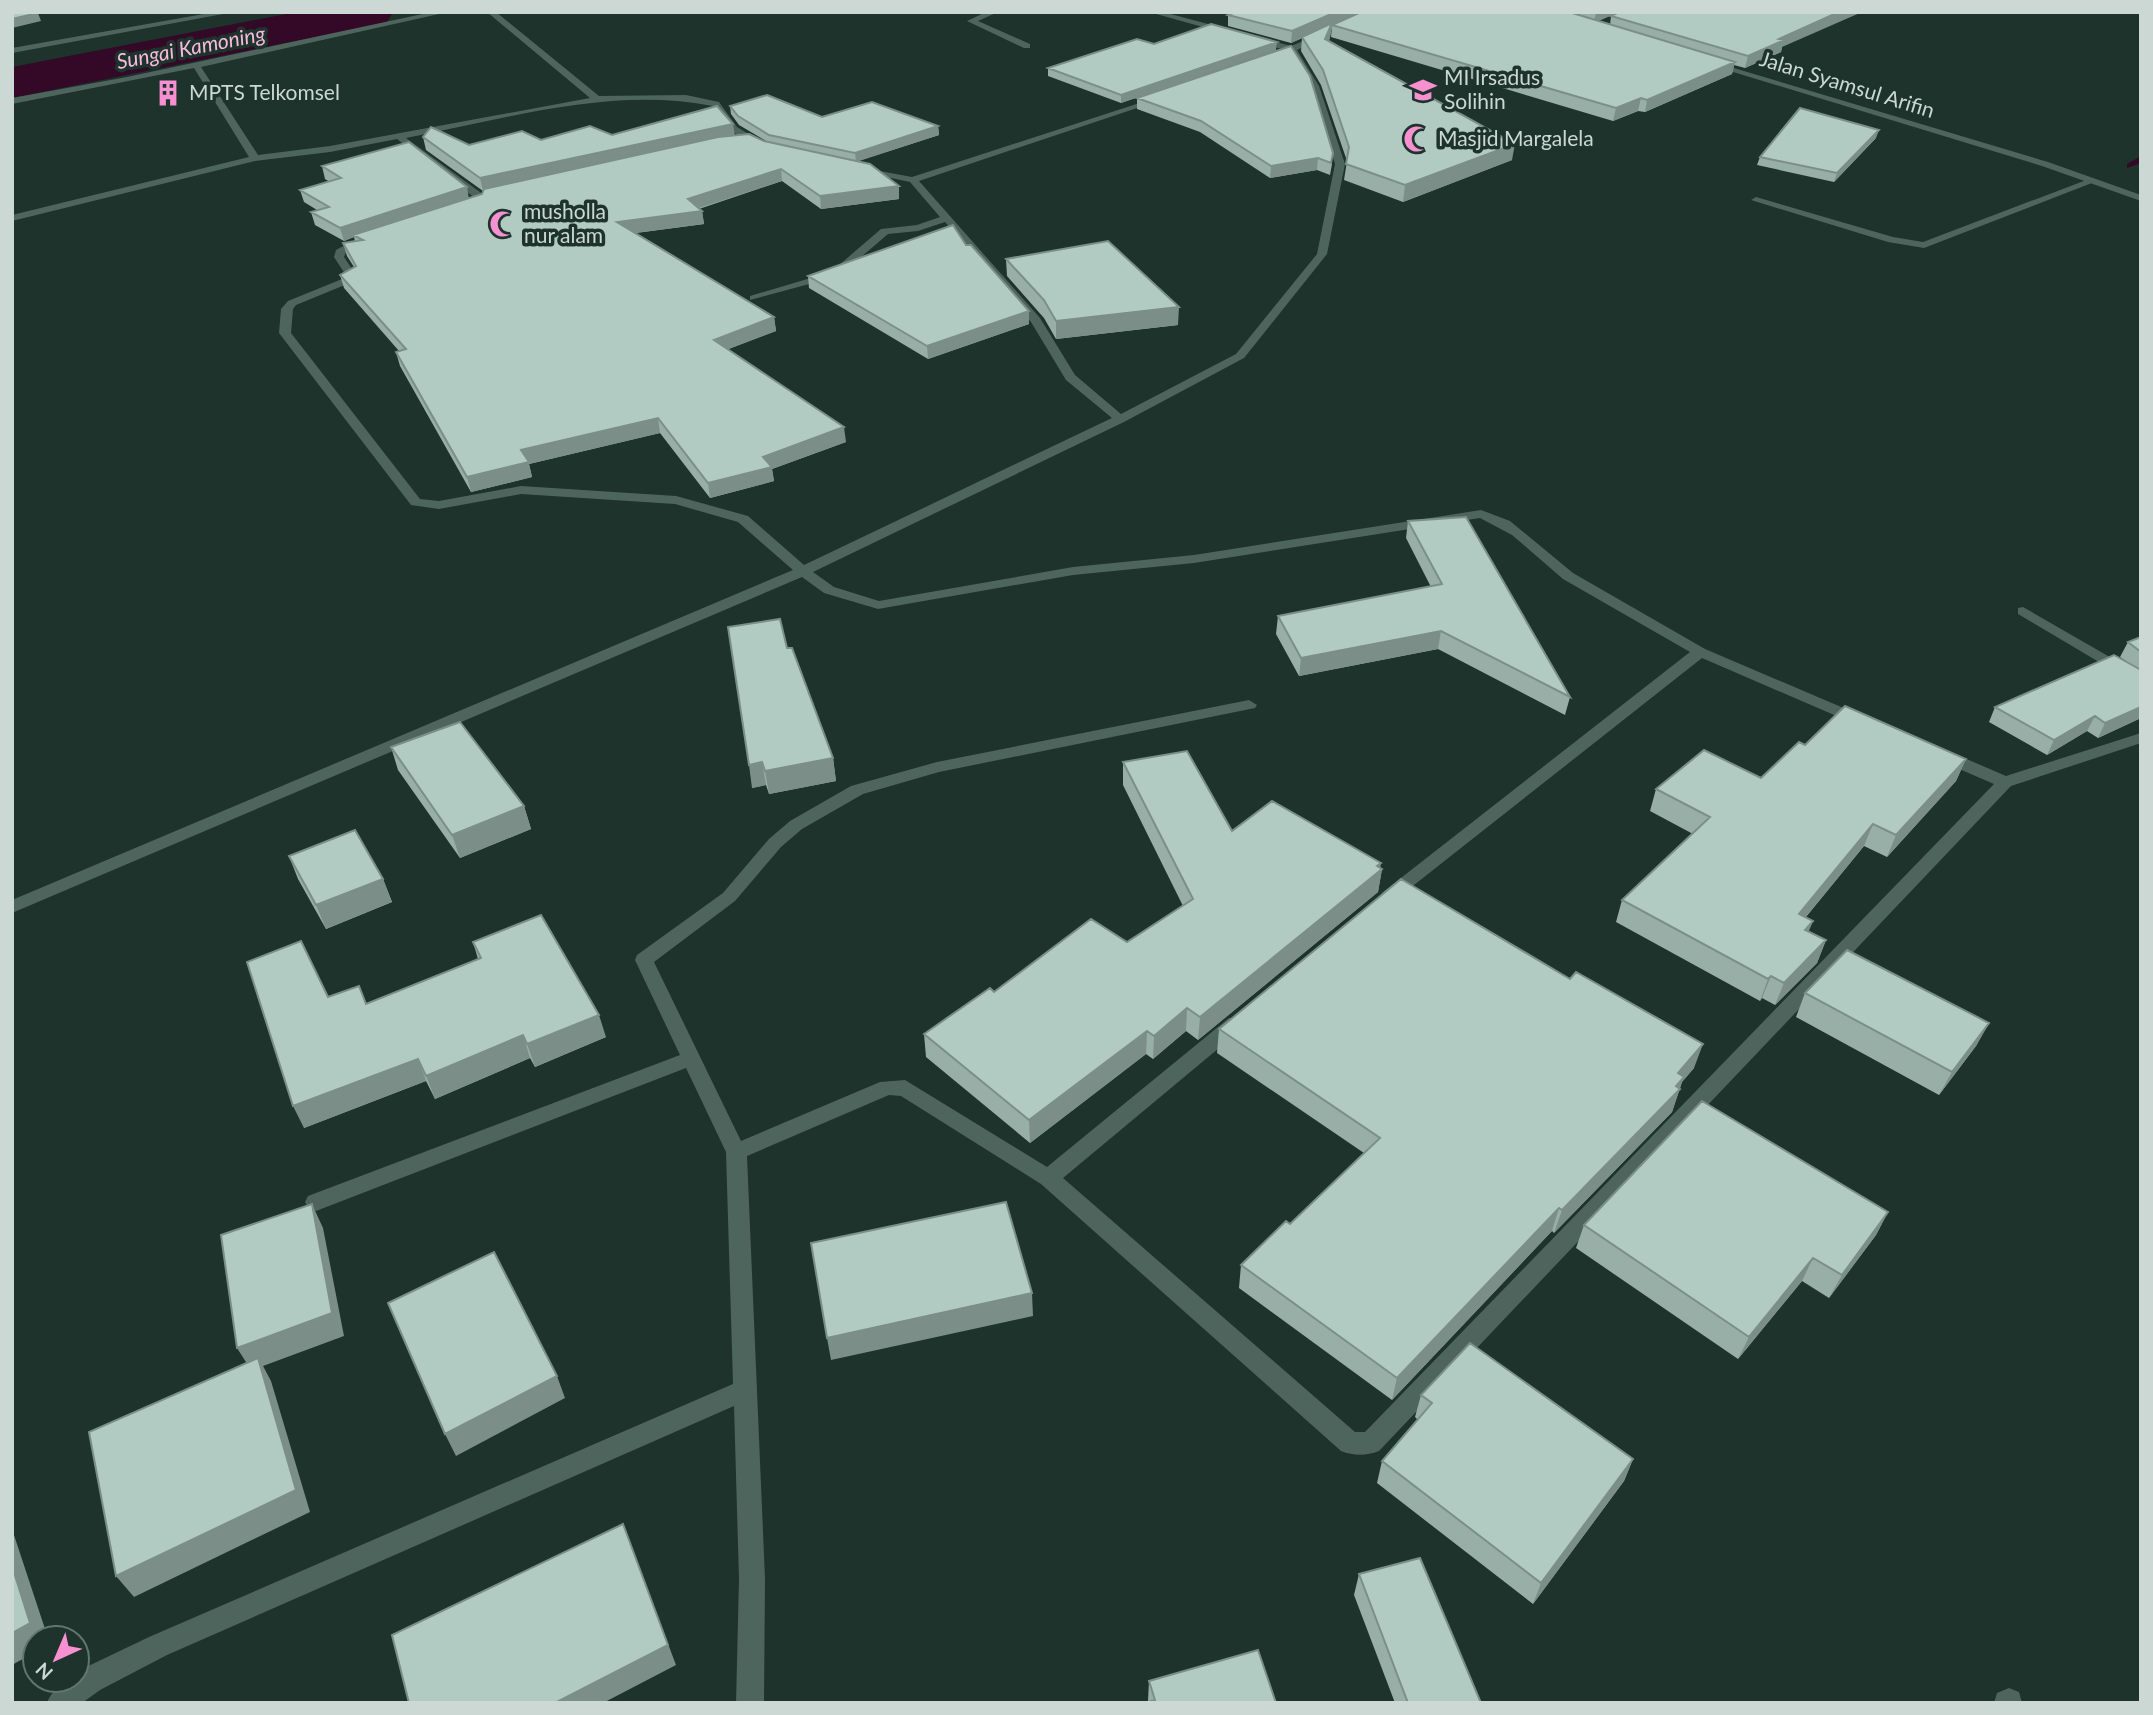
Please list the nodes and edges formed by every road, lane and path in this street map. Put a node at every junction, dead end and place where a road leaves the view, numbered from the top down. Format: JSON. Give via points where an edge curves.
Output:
{"nodes":[{"id":1,"x":230,"y":12,"type":"edge"},
{"id":2,"x":444,"y":12,"type":"edge"},
{"id":3,"x":491,"y":12,"type":"edge"},
{"id":4,"x":994,"y":12,"type":"edge"},
{"id":5,"x":1153,"y":12,"type":"edge"},
{"id":6,"x":1339,"y":26,"type":"edge"},
{"id":7,"x":1027,"y":46,"type":"dead end"},
{"id":8,"x":1292,"y":49,"type":"junction"},
{"id":9,"x":12,"y":51,"type":"edge"},
{"id":10,"x":1278,"y":57,"type":"edge"},
{"id":11,"x":1700,"y":59,"type":"edge"},
{"id":12,"x":196,"y":65,"type":"junction"},
{"id":13,"x":1167,"y":96,"type":"edge"},
{"id":14,"x":597,"y":99,"type":"junction"},
{"id":15,"x":12,"y":101,"type":"edge"},
{"id":16,"x":398,"y":136,"type":"junction"},
{"id":17,"x":753,"y":140,"type":"junction"},
{"id":18,"x":730,"y":143,"type":"edge"},
{"id":19,"x":777,"y":151,"type":"edge"},
{"id":20,"x":255,"y":158,"type":"junction"},
{"id":21,"x":845,"y":165,"type":"edge"},
{"id":22,"x":913,"y":180,"type":"junction"},
{"id":23,"x":2092,"y":181,"type":"junction"},
{"id":24,"x":2141,"y":198,"type":"edge"},
{"id":25,"x":1756,"y":200,"type":"dead end"},
{"id":26,"x":459,"y":211,"type":"edge"},
{"id":27,"x":12,"y":218,"type":"edge"},
{"id":28,"x":947,"y":218,"type":"junction"},
{"id":29,"x":373,"y":237,"type":"edge"},
{"id":30,"x":754,"y":298,"type":"dead end"},
{"id":31,"x":1120,"y":419,"type":"junction"},
{"id":32,"x":803,"y":571,"type":"junction"},
{"id":33,"x":2023,"y":611,"type":"dead end"},
{"id":34,"x":1700,"y":652,"type":"junction"},
{"id":35,"x":2141,"y":682,"type":"edge"},
{"id":36,"x":1249,"y":705,"type":"dead end"},
{"id":37,"x":1878,"y":728,"type":"edge"},
{"id":38,"x":2141,"y":738,"type":"edge"},
{"id":39,"x":1928,"y":750,"type":"edge"},
{"id":40,"x":2005,"y":782,"type":"junction"},
{"id":41,"x":1376,"y":906,"type":"edge"},
{"id":42,"x":12,"y":907,"type":"edge"},
{"id":43,"x":1249,"y":1012,"type":"edge"},
{"id":44,"x":692,"y":1058,"type":"junction"},
{"id":45,"x":736,"y":1152,"type":"junction"},
{"id":46,"x":1048,"y":1178,"type":"junction"},
{"id":47,"x":316,"y":1202,"type":"dead end"},
{"id":48,"x":746,"y":1389,"type":"junction"},
{"id":49,"x":60,"y":1703,"type":"edge"},
{"id":50,"x":750,"y":1703,"type":"edge"}],
"edges":[{"from":1,"to":9,"type":"street"},
{"from":2,"to":12,"type":"street"},
{"from":3,"to":14,"type":"street"},
{"from":4,"to":7,"type":"street","via":[[971,21]]},
{"from":5,"to":8,"type":"street"},
{"from":6,"to":8,"type":"street"},
{"from":8,"to":10,"type":"street"},
{"from":8,"to":31,"type":"street","via":[[1315,86],[1340,164],[1322,254],[1240,356]]},
{"from":11,"to":23,"type":"street","name":"Jalan Syamsul Arifin"},
{"from":12,"to":15,"type":"street"},
{"from":12,"to":20,"type":"street"},
{"from":13,"to":22,"type":"street"},
{"from":14,"to":16,"type":"street"},
{"from":14,"to":17,"type":"street","via":[[686,98],[716,104],[734,129]]},
{"from":16,"to":20,"type":"street"},
{"from":16,"to":26,"type":"street","via":[[487,195]]},
{"from":17,"to":18,"type":"street"},
{"from":17,"to":19,"type":"street"},
{"from":20,"to":27,"type":"street"},
{"from":21,"to":22,"type":"street"},
{"from":22,"to":28,"type":"street"},
{"from":23,"to":24,"type":"street","name":"Jalan Syamsul Arifin"},
{"from":23,"to":25,"type":"street","via":[[1924,245]]},
{"from":28,"to":30,"type":"street","via":[[919,228],[885,231],[835,274]]},
{"from":28,"to":31,"type":"street","via":[[1036,320],[1070,377]]},
{"from":29,"to":32,"type":"street","via":[[341,250],[339,257],[353,278],[292,303],[287,309],[285,333],[416,502],[439,505],[521,490],[676,500],[743,519]]},
{"from":31,"to":32,"type":"street"},
{"from":32,"to":34,"type":"street","via":[[829,590],[878,604],[1073,571],[1194,559],[1481,514],[1512,528],[1566,574]]},
{"from":32,"to":42,"type":"street"},
{"from":33,"to":35,"type":"street"},
{"from":34,"to":37,"type":"street"},
{"from":34,"to":41,"type":"street"},
{"from":36,"to":44,"type":"street","via":[[937,767],[857,790],[796,825],[729,897],[644,960]]},
{"from":38,"to":40,"type":"street"},
{"from":39,"to":40,"type":"street"},
{"from":40,"to":46,"type":"street","via":[[1370,1443],[1350,1443]]},
{"from":43,"to":46,"type":"street"},
{"from":44,"to":45,"type":"street"},
{"from":44,"to":47,"type":"street"},
{"from":45,"to":46,"type":"street","via":[[887,1087],[905,1088]]},
{"from":45,"to":48,"type":"street"},
{"from":48,"to":49,"type":"street","via":[[158,1646],[90,1680]]},
{"from":48,"to":50,"type":"street","via":[[752,1579]]}]}
